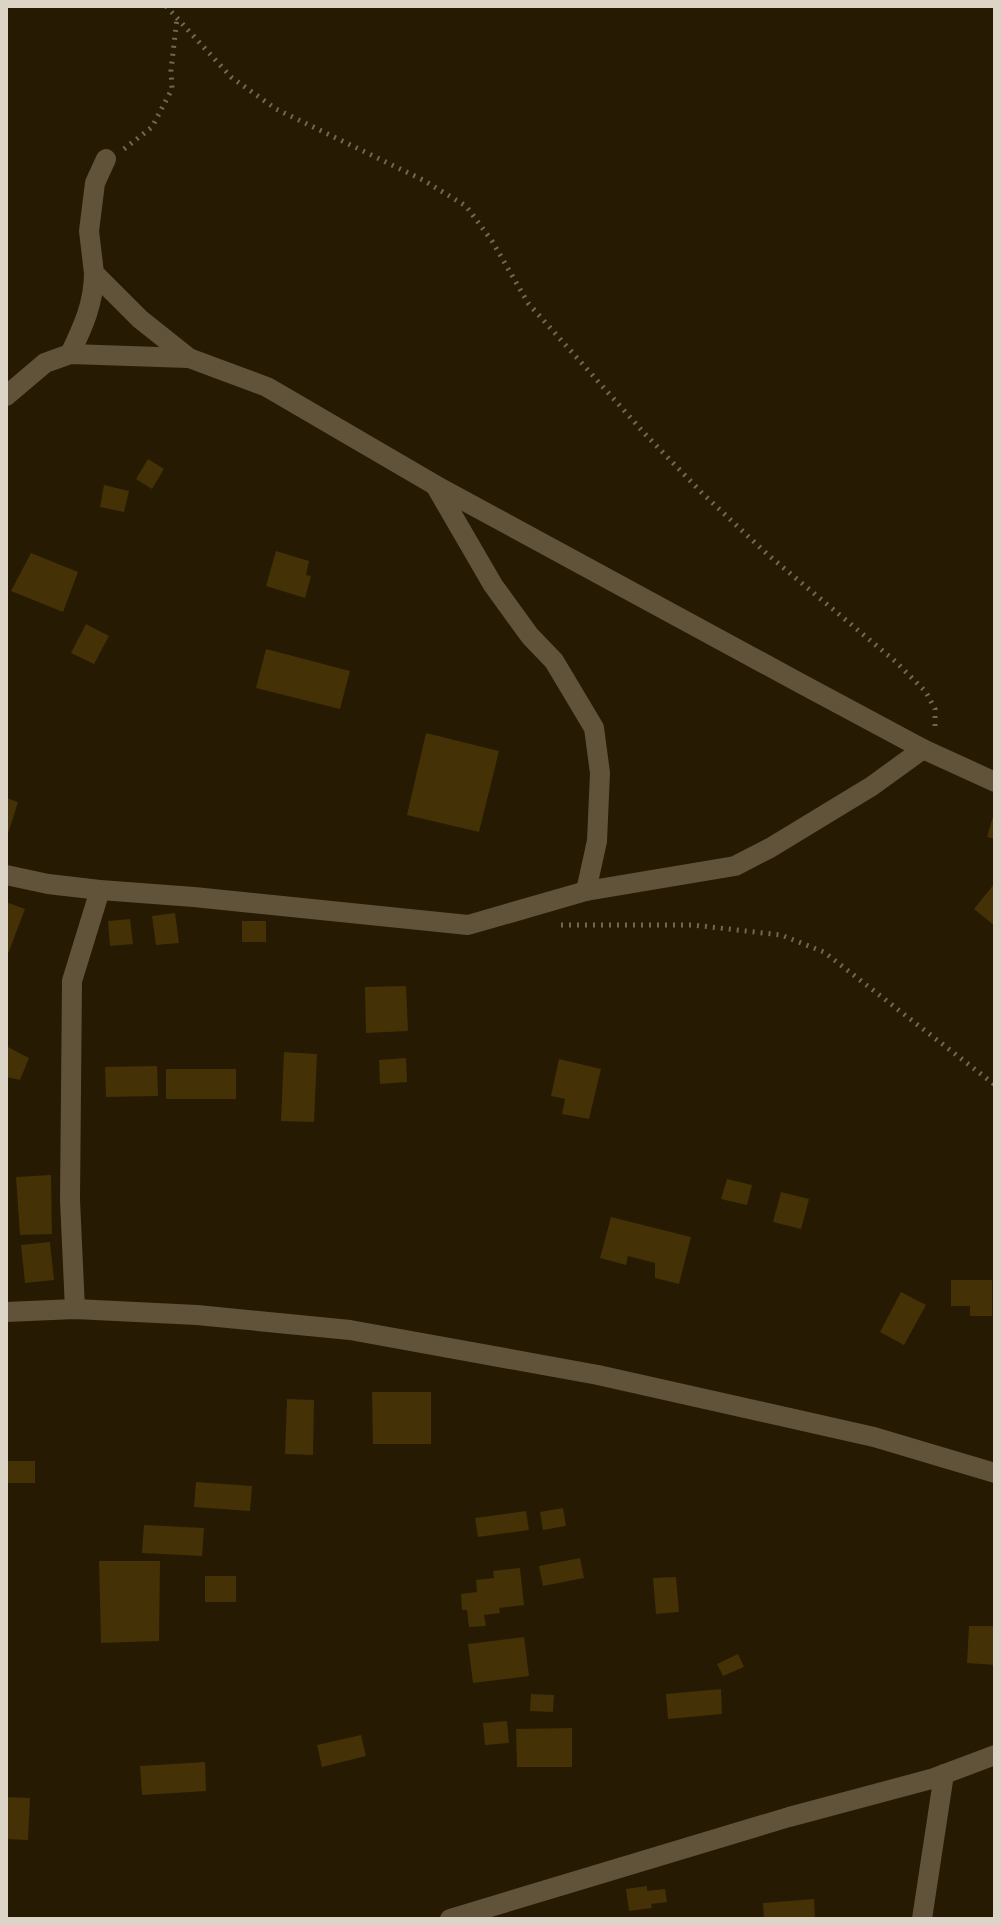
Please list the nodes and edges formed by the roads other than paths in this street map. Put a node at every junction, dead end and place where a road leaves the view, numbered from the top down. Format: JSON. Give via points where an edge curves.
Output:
{"nodes":[{"id":1,"x":106,"y":159,"type":"road end"},
{"id":2,"x":94,"y":273,"type":"junction"},
{"id":3,"x":70,"y":354,"type":"junction"},
{"id":4,"x":189,"y":358,"type":"junction"},
{"id":5,"x":6,"y":396,"type":"edge"},
{"id":6,"x":435,"y":485,"type":"junction"},
{"id":7,"x":923,"y":749,"type":"junction"},
{"id":8,"x":995,"y":782,"type":"edge"},
{"id":9,"x":6,"y":875,"type":"edge"},
{"id":10,"x":100,"y":890,"type":"junction"},
{"id":11,"x":586,"y":891,"type":"junction"},
{"id":12,"x":75,"y":1309,"type":"junction"},
{"id":13,"x":6,"y":1312,"type":"edge"},
{"id":14,"x":995,"y":1473,"type":"edge"},
{"id":15,"x":995,"y":1755,"type":"edge"},
{"id":16,"x":944,"y":1774,"type":"junction"},
{"id":17,"x":450,"y":1919,"type":"edge"},
{"id":18,"x":922,"y":1919,"type":"edge"}],
"edges":[{"from":1,"to":2,"type":"street","via":[[95,183],[89,231]]},
{"from":2,"to":3,"type":"street","via":[[87,318]]},
{"from":2,"to":4,"type":"street"},
{"from":3,"to":4,"type":"street"},
{"from":3,"to":5,"type":"street","via":[[45,363]]},
{"from":4,"to":6,"type":"street","via":[[267,387]]},
{"from":6,"to":7,"type":"street"},
{"from":6,"to":11,"type":"street","via":[[493,585],[554,661],[594,728],[600,773],[597,841]]},
{"from":7,"to":8,"type":"street"},
{"from":7,"to":11,"type":"street","via":[[872,786],[735,866]]},
{"from":9,"to":10,"type":"street"},
{"from":10,"to":11,"type":"street","via":[[468,925]]},
{"from":10,"to":12,"type":"street","via":[[72,981],[70,1200]]},
{"from":12,"to":13,"type":"street"},
{"from":12,"to":14,"type":"street","via":[[350,1330],[598,1375],[874,1437]]},
{"from":15,"to":16,"type":"street"},
{"from":16,"to":17,"type":"street"},
{"from":16,"to":18,"type":"street"}]}
